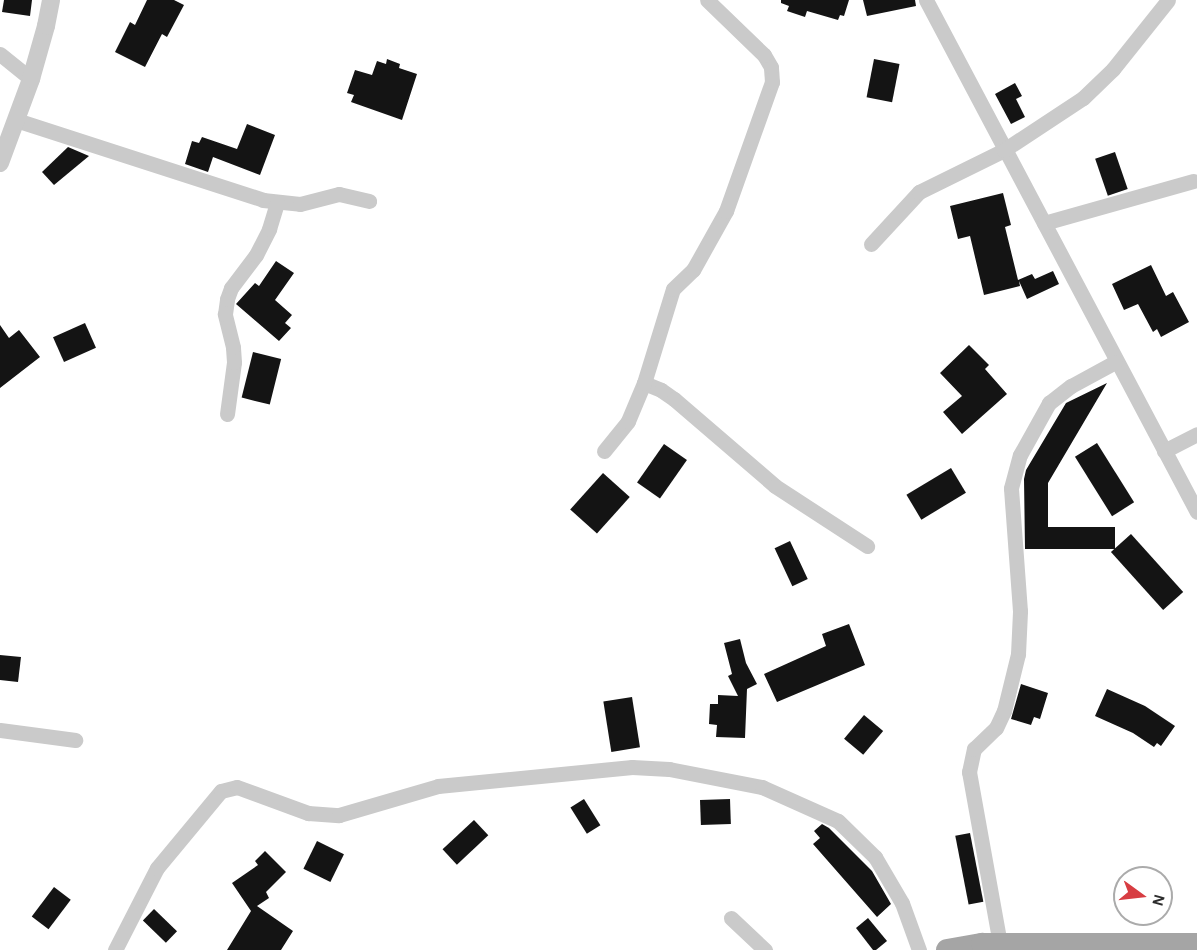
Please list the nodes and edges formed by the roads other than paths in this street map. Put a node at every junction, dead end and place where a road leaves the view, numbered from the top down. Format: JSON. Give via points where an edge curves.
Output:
{"nodes":[{"id":1,"x":51,"y":0,"type":"edge"},
{"id":2,"x":707,"y":0,"type":"edge"},
{"id":3,"x":926,"y":0,"type":"edge"},
{"id":4,"x":1168,"y":0,"type":"edge"},
{"id":5,"x":0,"y":54,"type":"edge"},
{"id":6,"x":31,"y":79,"type":"junction"},
{"id":7,"x":16,"y":120,"type":"junction"},
{"id":8,"x":1004,"y":150,"type":"junction"},
{"id":9,"x":0,"y":163,"type":"edge"},
{"id":10,"x":1193,"y":181,"type":"dead end"},
{"id":11,"x":369,"y":201,"type":"dead end"},
{"id":12,"x":277,"y":202,"type":"junction"},
{"id":13,"x":1044,"y":224,"type":"junction"},
{"id":14,"x":871,"y":244,"type":"dead end"},
{"id":15,"x":1115,"y":362,"type":"junction"},
{"id":16,"x":644,"y":383,"type":"junction"},
{"id":17,"x":227,"y":414,"type":"dead end"},
{"id":18,"x":1197,"y":434,"type":"edge"},
{"id":19,"x":604,"y":451,"type":"dead end"},
{"id":20,"x":1164,"y":452,"type":"junction"},
{"id":21,"x":1197,"y":512,"type":"edge"},
{"id":22,"x":867,"y":546,"type":"dead end"},
{"id":23,"x":0,"y":730,"type":"edge"},
{"id":24,"x":75,"y":740,"type":"dead end"},
{"id":25,"x":731,"y":918,"type":"dead end"},
{"id":26,"x":1000,"y":944,"type":"junction"},
{"id":27,"x":1197,"y":944,"type":"edge"},
{"id":28,"x":1037,"y":947,"type":"edge"},
{"id":29,"x":115,"y":950,"type":"edge"},
{"id":30,"x":765,"y":950,"type":"edge"},
{"id":31,"x":919,"y":950,"type":"edge"},
{"id":32,"x":947,"y":950,"type":"edge"}],
"edges":[{"from":1,"to":6,"type":"street"},
{"from":2,"to":16,"type":"street","via":[[764,54],[771,67],[772,82],[726,211],[704,254],[667,301]]},
{"from":3,"to":8,"type":"street"},
{"from":4,"to":8,"type":"street","via":[[1113,69],[1083,98]]},
{"from":5,"to":6,"type":"street"},
{"from":6,"to":7,"type":"street"},
{"from":7,"to":9,"type":"street"},
{"from":7,"to":12,"type":"street"},
{"from":8,"to":13,"type":"street"},
{"from":8,"to":14,"type":"street","via":[[919,192]]},
{"from":10,"to":13,"type":"street"},
{"from":11,"to":12,"type":"street","via":[[339,194],[300,204]]},
{"from":12,"to":17,"type":"street","via":[[256,255],[227,299],[225,314],[234,362]]},
{"from":13,"to":15,"type":"street"},
{"from":15,"to":20,"type":"street"},
{"from":15,"to":26,"type":"street","via":[[1071,386],[1050,403],[1020,455],[1011,488],[1020,611],[1018,654],[1004,711],[996,728],[974,749],[969,772]]},
{"from":16,"to":19,"type":"street","via":[[628,421]]},
{"from":16,"to":22,"type":"street","via":[[674,399],[775,486]]},
{"from":18,"to":20,"type":"street"},
{"from":20,"to":21,"type":"street"},
{"from":23,"to":24,"type":"street"},
{"from":25,"to":30,"type":"street"},
{"from":26,"to":28,"type":"main road"},
{"from":26,"to":32,"type":"main road"},
{"from":27,"to":28,"type":"main road"},
{"from":29,"to":31,"type":"street","via":[[157,868],[221,791],[237,787],[308,813],[339,815],[438,786],[632,766],[669,769],[762,788],[838,821],[875,857],[902,903]]}]}
